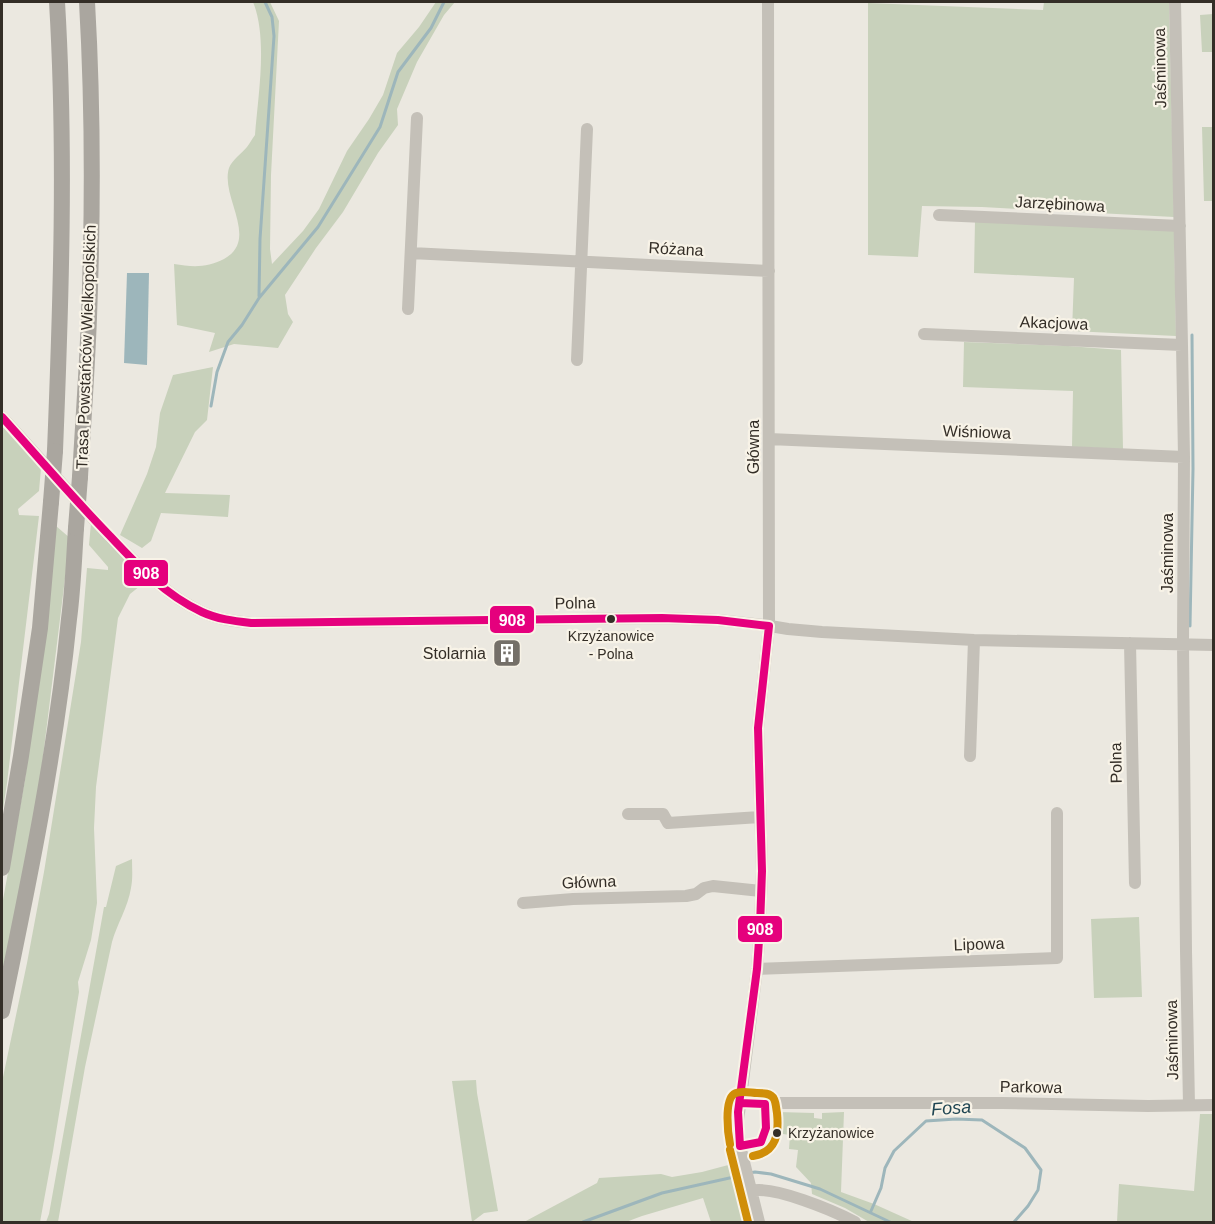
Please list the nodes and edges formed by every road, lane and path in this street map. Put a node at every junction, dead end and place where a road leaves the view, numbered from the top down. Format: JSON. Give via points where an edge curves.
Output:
{"nodes":[{"id":1,"x":57,"y":2,"type":"edge"},
{"id":2,"x":87,"y":2,"type":"edge"},
{"id":3,"x":768,"y":2,"type":"edge"},
{"id":4,"x":1175,"y":2,"type":"edge"},
{"id":5,"x":417,"y":118,"type":"dead end"},
{"id":6,"x":586,"y":129,"type":"dead end"},
{"id":7,"x":939,"y":215,"type":"dead end"},
{"id":8,"x":1180,"y":226,"type":"junction"},
{"id":9,"x":411,"y":253,"type":"junction"},
{"id":10,"x":581,"y":260,"type":"junction"},
{"id":11,"x":769,"y":271,"type":"junction"},
{"id":12,"x":408,"y":309,"type":"dead end"},
{"id":13,"x":924,"y":333,"type":"dead end"},
{"id":14,"x":1182,"y":345,"type":"junction"},
{"id":15,"x":577,"y":360,"type":"dead end"},
{"id":16,"x":2,"y":417,"type":"edge"},
{"id":17,"x":769,"y":439,"type":"junction"},
{"id":18,"x":1184,"y":457,"type":"junction"},
{"id":19,"x":770,"y":626,"type":"junction"},
{"id":20,"x":974,"y":640,"type":"junction"},
{"id":21,"x":1130,"y":643,"type":"junction"},
{"id":22,"x":1183,"y":644,"type":"junction"},
{"id":23,"x":1214,"y":645,"type":"edge"},
{"id":24,"x":970,"y":756,"type":"dead end"},
{"id":25,"x":1057,"y":813,"type":"dead end"},
{"id":26,"x":628,"y":814,"type":"dead end"},
{"id":27,"x":760,"y":817,"type":"junction"},
{"id":28,"x":2,"y":868,"type":"edge"},
{"id":29,"x":1135,"y":882,"type":"dead end"},
{"id":30,"x":761,"y":891,"type":"junction"},
{"id":31,"x":523,"y":903,"type":"dead end"},
{"id":32,"x":757,"y":969,"type":"junction"},
{"id":33,"x":2,"y":1011,"type":"edge"},
{"id":34,"x":740,"y":1103,"type":"junction"},
{"id":35,"x":1190,"y":1105,"type":"junction"},
{"id":36,"x":1214,"y":1105,"type":"edge"},
{"id":37,"x":750,"y":1186,"type":"junction"},
{"id":38,"x":759,"y":1222,"type":"edge"},
{"id":39,"x":855,"y":1222,"type":"edge"}],
"edges":[{"from":1,"to":28,"type":"highway","name":"Trasa Powstańców Wielkopolskich","bridge":true,"via":[[63,193],[55,452],[40,628]]},
{"from":2,"to":33,"type":"highway","name":"Trasa Powstańców Wielkopolskich","bridge":true,"via":[[92,201],[89,318],[70,618],[26,895]]},
{"from":3,"to":11,"type":"street","name":"Główna"},
{"from":4,"to":8,"type":"street","name":"Jaśminowa"},
{"from":5,"to":9,"type":"street"},
{"from":6,"to":10,"type":"street"},
{"from":7,"to":8,"type":"street","name":"Jarzębinowa"},
{"from":8,"to":14,"type":"street","name":"Jaśminowa"},
{"from":9,"to":10,"type":"street","name":"Różana"},
{"from":9,"to":12,"type":"street"},
{"from":10,"to":11,"type":"street","name":"Różana"},
{"from":10,"to":15,"type":"street"},
{"from":11,"to":17,"type":"street","name":"Główna"},
{"from":13,"to":14,"type":"street","name":"Akacjowa"},
{"from":14,"to":18,"type":"street","name":"Jaśminowa"},
{"from":16,"to":19,"type":"street","name":"Polna","via":[[152,580],[184,603],[213,617],[252,623],[662,618]]},
{"from":17,"to":18,"type":"street","name":"Wiśniowa"},
{"from":17,"to":19,"type":"street","name":"Główna"},
{"from":18,"to":22,"type":"street","name":"Jaśminowa"},
{"from":19,"to":20,"type":"street","name":"Polna"},
{"from":19,"to":27,"type":"street","name":"Główna","via":[[758,728]]},
{"from":20,"to":21,"type":"street","name":"Polna"},
{"from":20,"to":24,"type":"street"},
{"from":21,"to":22,"type":"street","name":"Polna"},
{"from":21,"to":29,"type":"street","name":"Polna"},
{"from":22,"to":23,"type":"street","name":"Polna"},
{"from":22,"to":35,"type":"street","name":"Jaśminowa"},
{"from":25,"to":32,"type":"street","name":"Lipowa","via":[[1057,958]]},
{"from":26,"to":27,"type":"street","via":[[663,814],[668,823]]},
{"from":27,"to":30,"type":"street","name":"Główna"},
{"from":30,"to":31,"type":"street","name":"Główna","via":[[713,886],[686,896]]},
{"from":30,"to":32,"type":"street","name":"Główna"},
{"from":32,"to":34,"type":"street","name":"Główna"},
{"from":34,"to":35,"type":"street","name":"Parkowa"},
{"from":34,"to":37,"type":"street","name":"Główna","via":[[738,1137]]},
{"from":35,"to":36,"type":"street","name":"Parkowa"},
{"from":37,"to":38,"type":"street","name":"Główna"},
{"from":37,"to":39,"type":"street","via":[[812,1203]]}]}
